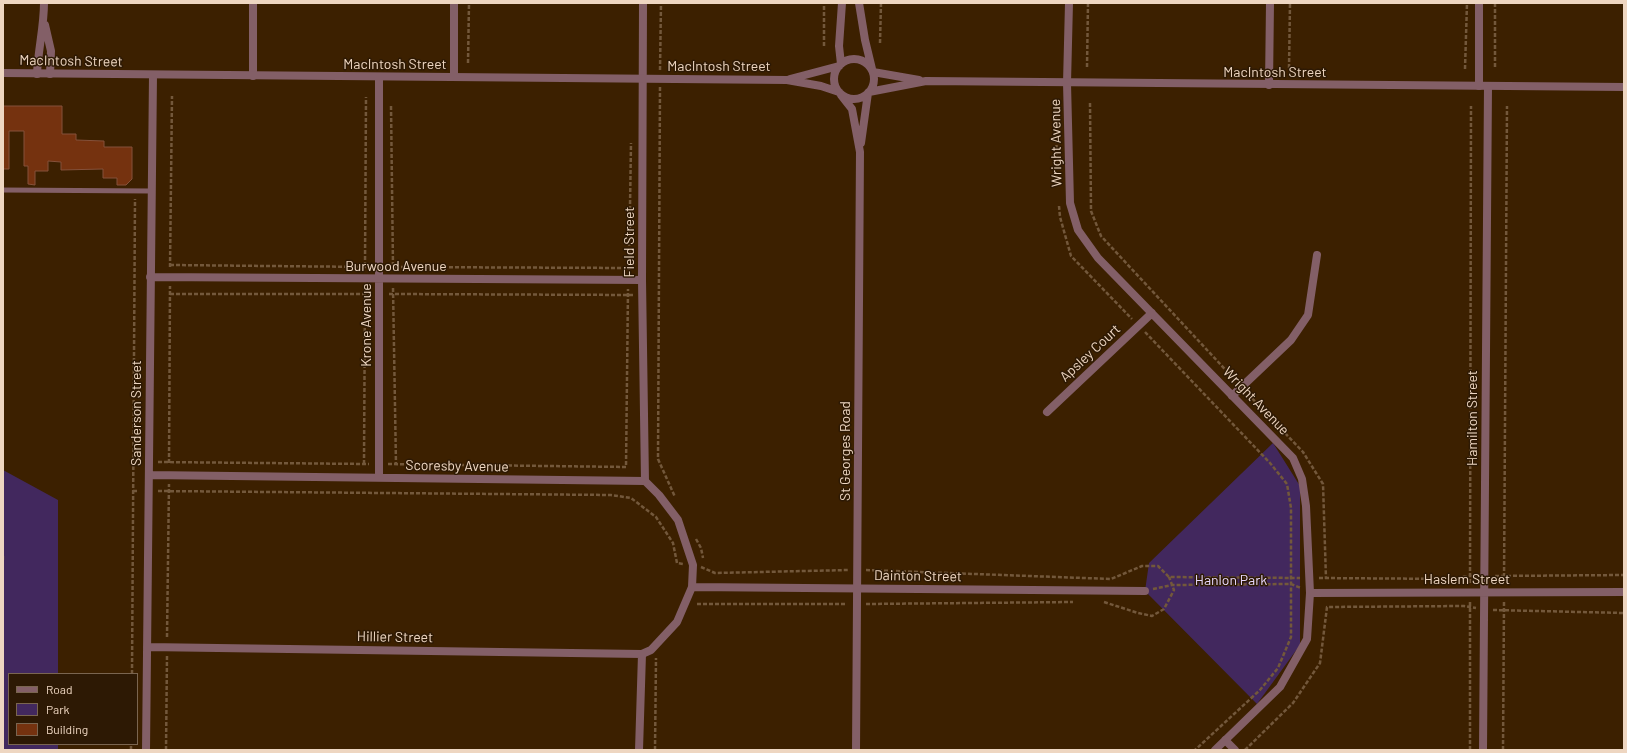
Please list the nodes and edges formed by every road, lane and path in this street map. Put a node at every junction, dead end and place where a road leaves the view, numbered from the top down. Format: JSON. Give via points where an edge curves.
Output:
{"nodes":[{"id":1,"x":44,"y":3,"type":"edge"},
{"id":2,"x":254,"y":3,"type":"edge"},
{"id":3,"x":454,"y":3,"type":"edge"},
{"id":4,"x":469,"y":3,"type":"edge"},
{"id":5,"x":643,"y":3,"type":"edge"},
{"id":6,"x":661,"y":3,"type":"edge"},
{"id":7,"x":824,"y":3,"type":"edge"},
{"id":8,"x":842,"y":3,"type":"edge"},
{"id":9,"x":860,"y":3,"type":"edge"},
{"id":10,"x":880,"y":3,"type":"edge"},
{"id":11,"x":1069,"y":3,"type":"edge"},
{"id":12,"x":1088,"y":3,"type":"edge"},
{"id":13,"x":1270,"y":3,"type":"edge"},
{"id":14,"x":1290,"y":3,"type":"edge"},
{"id":15,"x":1466,"y":3,"type":"edge"},
{"id":16,"x":1479,"y":3,"type":"edge"},
{"id":17,"x":1495,"y":3,"type":"edge"},
{"id":18,"x":44,"y":21,"type":"junction"},
{"id":19,"x":880,"y":43,"type":"dead end"},
{"id":20,"x":824,"y":46,"type":"dead end"},
{"id":21,"x":468,"y":63,"type":"dead end"},
{"id":22,"x":840,"y":65,"type":"junction"},
{"id":23,"x":1087,"y":67,"type":"dead end"},
{"id":24,"x":1289,"y":68,"type":"dead end"},
{"id":25,"x":1465,"y":69,"type":"dead end"},
{"id":26,"x":1495,"y":69,"type":"dead end"},
{"id":27,"x":872,"y":71,"type":"junction"},
{"id":28,"x":3,"y":74,"type":"edge"},
{"id":29,"x":37,"y":74,"type":"junction"},
{"id":30,"x":50,"y":74,"type":"junction"},
{"id":31,"x":153,"y":75,"type":"junction"},
{"id":32,"x":253,"y":76,"type":"junction"},
{"id":33,"x":379,"y":77,"type":"junction"},
{"id":34,"x":454,"y":78,"type":"junction"},
{"id":35,"x":642,"y":79,"type":"junction"},
{"id":36,"x":660,"y":79,"type":"junction"},
{"id":37,"x":787,"y":80,"type":"junction"},
{"id":38,"x":926,"y":81,"type":"junction"},
{"id":39,"x":1068,"y":83,"type":"junction"},
{"id":40,"x":1269,"y":85,"type":"junction"},
{"id":41,"x":1479,"y":86,"type":"junction"},
{"id":42,"x":1488,"y":86,"type":"junction"},
{"id":43,"x":1624,"y":87,"type":"edge"},
{"id":44,"x":840,"y":93,"type":"junction"},
{"id":45,"x":869,"y":93,"type":"junction"},
{"id":46,"x":172,"y":96,"type":"dead end"},
{"id":47,"x":1055,"y":103,"type":"dead end"},
{"id":48,"x":1090,"y":103,"type":"dead end"},
{"id":49,"x":391,"y":105,"type":"dead end"},
{"id":50,"x":1471,"y":106,"type":"dead end"},
{"id":51,"x":1507,"y":106,"type":"dead end"},
{"id":52,"x":631,"y":137,"type":"dead end"},
{"id":53,"x":860,"y":152,"type":"junction"},
{"id":54,"x":1057,"y":164,"type":"dead end"},
{"id":55,"x":3,"y":190,"type":"edge"},
{"id":56,"x":133,"y":191,"type":"junction"},
{"id":57,"x":151,"y":191,"type":"junction"},
{"id":58,"x":1059,"y":202,"type":"dead end"},
{"id":59,"x":1317,"y":255,"type":"dead end"},
{"id":60,"x":170,"y":265,"type":"junction"},
{"id":61,"x":379,"y":267,"type":"junction"},
{"id":62,"x":393,"y":267,"type":"junction"},
{"id":63,"x":629,"y":268,"type":"junction"},
{"id":64,"x":642,"y":268,"type":"junction"},
{"id":65,"x":660,"y":268,"type":"junction"},
{"id":66,"x":150,"y":277,"type":"junction"},
{"id":67,"x":170,"y":277,"type":"junction"},
{"id":68,"x":379,"y":279,"type":"junction"},
{"id":69,"x":393,"y":279,"type":"junction"},
{"id":70,"x":629,"y":280,"type":"junction"},
{"id":71,"x":642,"y":280,"type":"junction"},
{"id":72,"x":170,"y":294,"type":"junction"},
{"id":73,"x":379,"y":294,"type":"junction"},
{"id":74,"x":393,"y":294,"type":"junction"},
{"id":75,"x":628,"y":295,"type":"junction"},
{"id":76,"x":642,"y":295,"type":"junction"},
{"id":77,"x":659,"y":295,"type":"junction"},
{"id":78,"x":1152,"y":313,"type":"junction"},
{"id":79,"x":1138,"y":326,"type":"junction"},
{"id":80,"x":1242,"y":387,"type":"junction"},
{"id":81,"x":1232,"y":396,"type":"junction"},
{"id":82,"x":1047,"y":412,"type":"dead end"},
{"id":83,"x":133,"y":462,"type":"junction"},
{"id":84,"x":149,"y":462,"type":"junction"},
{"id":85,"x":169,"y":462,"type":"junction"},
{"id":86,"x":379,"y":464,"type":"junction"},
{"id":87,"x":396,"y":464,"type":"junction"},
{"id":88,"x":149,"y":475,"type":"junction"},
{"id":89,"x":169,"y":475,"type":"junction"},
{"id":90,"x":379,"y":478,"type":"junction"},
{"id":91,"x":396,"y":478,"type":"junction"},
{"id":92,"x":645,"y":481,"type":"junction"},
{"id":93,"x":133,"y":491,"type":"junction"},
{"id":94,"x":149,"y":491,"type":"junction"},
{"id":95,"x":168,"y":491,"type":"junction"},
{"id":96,"x":396,"y":493,"type":"junction"},
{"id":97,"x":677,"y":503,"type":"dead end"},
{"id":98,"x":694,"y":535,"type":"dead end"},
{"id":99,"x":3,"y":556,"type":"edge"},
{"id":100,"x":3,"y":562,"type":"edge"},
{"id":101,"x":677,"y":563,"type":"dead end"},
{"id":102,"x":704,"y":567,"type":"junction"},
{"id":103,"x":857,"y":570,"type":"junction"},
{"id":104,"x":1624,"y":575,"type":"edge"},
{"id":105,"x":1470,"y":576,"type":"junction"},
{"id":106,"x":1484,"y":576,"type":"junction"},
{"id":107,"x":1504,"y":576,"type":"junction"},
{"id":108,"x":1169,"y":577,"type":"junction"},
{"id":109,"x":1291,"y":578,"type":"junction"},
{"id":110,"x":1309,"y":578,"type":"junction"},
{"id":111,"x":1326,"y":578,"type":"junction"},
{"id":112,"x":1291,"y":584,"type":"junction"},
{"id":113,"x":1172,"y":585,"type":"junction"},
{"id":114,"x":696,"y":587,"type":"junction"},
{"id":115,"x":857,"y":588,"type":"junction"},
{"id":116,"x":1145,"y":591,"type":"joint"},
{"id":117,"x":1470,"y":592,"type":"junction"},
{"id":118,"x":1484,"y":592,"type":"junction"},
{"id":119,"x":1504,"y":592,"type":"junction"},
{"id":120,"x":1624,"y":592,"type":"edge"},
{"id":121,"x":1310,"y":593,"type":"junction"},
{"id":122,"x":1326,"y":593,"type":"junction"},
{"id":123,"x":1074,"y":602,"type":"dead end"},
{"id":124,"x":1098,"y":602,"type":"dead end"},
{"id":125,"x":697,"y":604,"type":"junction"},
{"id":126,"x":857,"y":604,"type":"junction"},
{"id":127,"x":1327,"y":607,"type":"junction"},
{"id":128,"x":1470,"y":607,"type":"junction"},
{"id":129,"x":1484,"y":609,"type":"junction"},
{"id":130,"x":693,"y":610,"type":"dead end"},
{"id":131,"x":1504,"y":612,"type":"junction"},
{"id":132,"x":1624,"y":613,"type":"edge"},
{"id":133,"x":147,"y":646,"type":"junction"},
{"id":134,"x":167,"y":647,"type":"junction"},
{"id":135,"x":642,"y":654,"type":"junction"},
{"id":136,"x":656,"y":654,"type":"dead end"},
{"id":137,"x":132,"y":673,"type":"edge"},
{"id":138,"x":1225,"y":740,"type":"junction"},
{"id":139,"x":146,"y":750,"type":"edge"},
{"id":140,"x":166,"y":750,"type":"edge"},
{"id":141,"x":639,"y":750,"type":"edge"},
{"id":142,"x":655,"y":750,"type":"edge"},
{"id":143,"x":856,"y":750,"type":"edge"},
{"id":144,"x":1195,"y":750,"type":"edge"},
{"id":145,"x":1215,"y":750,"type":"edge"},
{"id":146,"x":1235,"y":750,"type":"edge"},
{"id":147,"x":1245,"y":750,"type":"edge"},
{"id":148,"x":1470,"y":750,"type":"edge"},
{"id":149,"x":1483,"y":750,"type":"edge"},
{"id":150,"x":1503,"y":750,"type":"edge"}],
"edges":[{"from":1,"to":18,"type":"street"},
{"from":2,"to":32,"type":"street"},
{"from":3,"to":34,"type":"street"},
{"from":4,"to":21,"type":"path"},
{"from":5,"to":35,"type":"street","name":"Field Street"},
{"from":6,"to":36,"type":"path"},
{"from":7,"to":20,"type":"path"},
{"from":8,"to":22,"type":"street"},
{"from":9,"to":27,"type":"street","via":[[864,40]]},
{"from":10,"to":19,"type":"path"},
{"from":11,"to":39,"type":"street","name":"Wright Avenue"},
{"from":12,"to":23,"type":"path"},
{"from":13,"to":40,"type":"street"},
{"from":14,"to":24,"type":"path"},
{"from":15,"to":25,"type":"path"},
{"from":16,"to":41,"type":"street"},
{"from":17,"to":26,"type":"path"},
{"from":18,"to":29,"type":"street"},
{"from":18,"to":30,"type":"street","via":[[50,51]]},
{"from":22,"to":27,"type":"street","via":[[858,60],[864,62]]},
{"from":22,"to":37,"type":"street","name":"MacIntosh Street"},
{"from":22,"to":44,"type":"street","via":[[834,76],[836,88]]},
{"from":27,"to":38,"type":"street","name":"MacIntosh Street"},
{"from":27,"to":45,"type":"street","via":[[874,83]]},
{"from":28,"to":29,"type":"street","name":"MacIntosh Street"},
{"from":29,"to":30,"type":"street","name":"MacIntosh Street"},
{"from":30,"to":31,"type":"street","name":"MacIntosh Street"},
{"from":31,"to":32,"type":"street","name":"MacIntosh Street"},
{"from":31,"to":57,"type":"street","name":"Sanderson Street"},
{"from":32,"to":33,"type":"street","name":"MacIntosh Street"},
{"from":33,"to":34,"type":"street","name":"MacIntosh Street"},
{"from":33,"to":61,"type":"street","name":"Krone Avenue"},
{"from":34,"to":35,"type":"street","name":"MacIntosh Street"},
{"from":35,"to":36,"type":"street","name":"MacIntosh Street"},
{"from":35,"to":64,"type":"street","name":"Field Street"},
{"from":36,"to":37,"type":"street","name":"MacIntosh Street"},
{"from":36,"to":65,"type":"path"},
{"from":37,"to":44,"type":"street","name":"MacIntosh Street","via":[[821,86]]},
{"from":38,"to":39,"type":"street","name":"MacIntosh Street"},
{"from":38,"to":45,"type":"street","name":"MacIntosh Street"},
{"from":39,"to":40,"type":"street","name":"MacIntosh Street"},
{"from":39,"to":78,"type":"street","name":"Wright Avenue","via":[[1070,203],[1078,230],[1098,258]]},
{"from":40,"to":41,"type":"street","name":"MacIntosh Street"},
{"from":41,"to":42,"type":"street","name":"MacIntosh Street"},
{"from":42,"to":43,"type":"street","name":"MacIntosh Street"},
{"from":42,"to":106,"type":"street","name":"Hamilton Street"},
{"from":44,"to":45,"type":"street","via":[[846,98],[858,99]]},
{"from":44,"to":53,"type":"street","name":"St Georges Road","via":[[852,109]]},
{"from":45,"to":53,"type":"street","name":"St Georges Road"},
{"from":46,"to":60,"type":"path"},
{"from":47,"to":54,"type":"path"},
{"from":48,"to":80,"type":"path","via":[[1091,211],[1100,236]]},
{"from":49,"to":62,"type":"path"},
{"from":50,"to":105,"type":"path"},
{"from":51,"to":107,"type":"path"},
{"from":52,"to":63,"type":"path"},
{"from":53,"to":103,"type":"street","name":"St Georges Road"},
{"from":55,"to":56,"type":"lane"},
{"from":56,"to":57,"type":"lane"},
{"from":56,"to":83,"type":"path"},
{"from":57,"to":66,"type":"street","name":"Sanderson Street"},
{"from":58,"to":79,"type":"path","via":[[1060,217],[1071,256]]},
{"from":59,"to":80,"type":"street","via":[[1308,315],[1291,340]]},
{"from":60,"to":61,"type":"path"},
{"from":60,"to":67,"type":"path"},
{"from":61,"to":62,"type":"path"},
{"from":61,"to":68,"type":"street","name":"Krone Avenue"},
{"from":62,"to":63,"type":"path"},
{"from":62,"to":69,"type":"path"},
{"from":63,"to":64,"type":"path"},
{"from":63,"to":70,"type":"path"},
{"from":64,"to":65,"type":"path"},
{"from":64,"to":71,"type":"street","name":"Field Street"},
{"from":65,"to":77,"type":"path"},
{"from":66,"to":67,"type":"street","name":"Burwood Avenue"},
{"from":66,"to":84,"type":"street","name":"Sanderson Street"},
{"from":67,"to":68,"type":"street","name":"Burwood Avenue"},
{"from":67,"to":72,"type":"path"},
{"from":68,"to":69,"type":"street","name":"Burwood Avenue"},
{"from":68,"to":73,"type":"street","name":"Krone Avenue"},
{"from":69,"to":70,"type":"street","name":"Burwood Avenue"},
{"from":69,"to":74,"type":"path"},
{"from":70,"to":71,"type":"street","name":"Burwood Avenue"},
{"from":70,"to":75,"type":"path"},
{"from":71,"to":76,"type":"street","name":"Field Street"},
{"from":72,"to":73,"type":"path"},
{"from":72,"to":85,"type":"path"},
{"from":73,"to":74,"type":"path"},
{"from":73,"to":86,"type":"street","name":"Krone Avenue"},
{"from":74,"to":75,"type":"path"},
{"from":74,"to":87,"type":"path"},
{"from":75,"to":76,"type":"path"},
{"from":75,"to":87,"type":"path","via":[[626,467]]},
{"from":76,"to":77,"type":"path"},
{"from":76,"to":92,"type":"street","name":"Field Street"},
{"from":77,"to":97,"type":"path","via":[[658,459]]},
{"from":78,"to":79,"type":"street","name":"Apsley Court"},
{"from":78,"to":81,"type":"street","name":"Wright Avenue"},
{"from":79,"to":82,"type":"street","name":"Apsley Court"},
{"from":79,"to":109,"type":"path","via":[[1270,463],[1287,484],[1291,508]]},
{"from":80,"to":81,"type":"street"},
{"from":80,"to":111,"type":"path","via":[[1303,452],[1323,484]]},
{"from":81,"to":110,"type":"street","name":"Wright Avenue","via":[[1293,458],[1302,479],[1306,506]]},
{"from":83,"to":84,"type":"path"},
{"from":83,"to":93,"type":"path"},
{"from":84,"to":85,"type":"path"},
{"from":84,"to":88,"type":"street","name":"Sanderson Street"},
{"from":85,"to":86,"type":"path"},
{"from":85,"to":89,"type":"path"},
{"from":86,"to":87,"type":"path"},
{"from":86,"to":90,"type":"street","name":"Krone Avenue"},
{"from":87,"to":91,"type":"path"},
{"from":88,"to":89,"type":"street","name":"Scoresby Avenue"},
{"from":88,"to":94,"type":"street","name":"Sanderson Street"},
{"from":89,"to":90,"type":"street","name":"Scoresby Avenue"},
{"from":89,"to":95,"type":"path"},
{"from":90,"to":91,"type":"street","name":"Scoresby Avenue"},
{"from":91,"to":92,"type":"street","name":"Scoresby Avenue"},
{"from":91,"to":96,"type":"path"},
{"from":92,"to":114,"type":"street","via":[[678,520]]},
{"from":93,"to":94,"type":"path"},
{"from":93,"to":137,"type":"path"},
{"from":94,"to":95,"type":"path"},
{"from":94,"to":133,"type":"street","name":"Sanderson Street"},
{"from":95,"to":96,"type":"path"},
{"from":95,"to":134,"type":"path"},
{"from":96,"to":101,"type":"path","via":[[611,494],[631,498],[656,517],[673,543]]},
{"from":98,"to":102,"type":"path","via":[[701,548]]},
{"from":99,"to":100,"type":"path"},
{"from":102,"to":103,"type":"path","via":[[715,573]]},
{"from":102,"to":114,"type":"path"},
{"from":103,"to":108,"type":"path","via":[[1111,578],[1142,566],[1158,566]]},
{"from":103,"to":115,"type":"street","name":"St Georges Road"},
{"from":104,"to":107,"type":"path"},
{"from":105,"to":106,"type":"path"},
{"from":105,"to":111,"type":"path","via":[[1455,579]]},
{"from":105,"to":117,"type":"path"},
{"from":106,"to":107,"type":"path"},
{"from":106,"to":118,"type":"street","name":"Hamilton Street"},
{"from":107,"to":119,"type":"path"},
{"from":108,"to":109,"type":"path"},
{"from":108,"to":113,"type":"path"},
{"from":109,"to":110,"type":"path"},
{"from":109,"to":112,"type":"path"},
{"from":110,"to":111,"type":"path"},
{"from":110,"to":121,"type":"street","name":"Wright Avenue"},
{"from":111,"to":122,"type":"path"},
{"from":112,"to":113,"type":"path"},
{"from":112,"to":121,"type":"path"},
{"from":112,"to":144,"type":"path","via":[[1291,637],[1278,668],[1260,690]]},
{"from":113,"to":116,"type":"path"},
{"from":113,"to":124,"type":"path","via":[[1174,590],[1164,609],[1152,616],[1106,602]]},
{"from":114,"to":115,"type":"street","name":"Dainton Street"},
{"from":114,"to":125,"type":"path","via":[[694,600]]},
{"from":114,"to":135,"type":"street","via":[[677,622],[651,650]]},
{"from":115,"to":116,"type":"street","name":"Dainton Street"},
{"from":115,"to":126,"type":"street","name":"St Georges Road"},
{"from":117,"to":118,"type":"street","name":"Haslem Street"},
{"from":117,"to":122,"type":"street","name":"Haslem Street"},
{"from":117,"to":128,"type":"path"},
{"from":118,"to":119,"type":"street","name":"Haslem Street"},
{"from":118,"to":129,"type":"street","name":"Hamilton Street"},
{"from":119,"to":120,"type":"street","name":"Haslem Street"},
{"from":119,"to":131,"type":"path"},
{"from":121,"to":122,"type":"street","name":"Haslem Street"},
{"from":121,"to":138,"type":"street","name":"Wright Avenue","via":[[1306,639],[1295,662],[1280,687]]},
{"from":122,"to":127,"type":"path"},
{"from":123,"to":126,"type":"path"},
{"from":125,"to":126,"type":"path"},
{"from":125,"to":130,"type":"path"},
{"from":126,"to":143,"type":"street","name":"St Georges Road"},
{"from":127,"to":128,"type":"path"},
{"from":127,"to":147,"type":"path","via":[[1320,663],[1293,703]]},
{"from":128,"to":129,"type":"path"},
{"from":128,"to":148,"type":"path"},
{"from":129,"to":131,"type":"path"},
{"from":129,"to":149,"type":"street","name":"Hamilton Street"},
{"from":131,"to":132,"type":"path"},
{"from":131,"to":150,"type":"path"},
{"from":133,"to":134,"type":"street","name":"Hillier Street"},
{"from":133,"to":139,"type":"street","name":"Sanderson Street"},
{"from":134,"to":135,"type":"street","name":"Hillier Street"},
{"from":134,"to":140,"type":"path"},
{"from":135,"to":141,"type":"street"},
{"from":136,"to":142,"type":"path"},
{"from":138,"to":145,"type":"street","name":"Wright Avenue"},
{"from":138,"to":146,"type":"street"}]}
